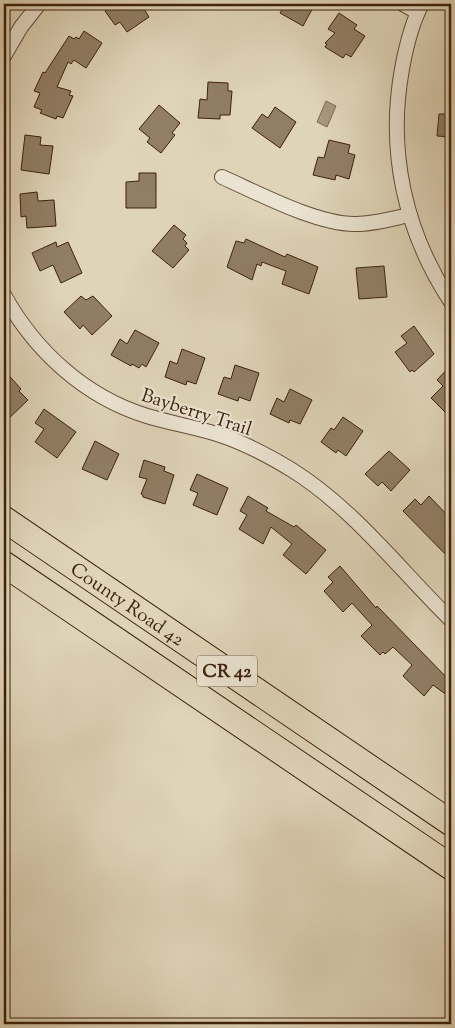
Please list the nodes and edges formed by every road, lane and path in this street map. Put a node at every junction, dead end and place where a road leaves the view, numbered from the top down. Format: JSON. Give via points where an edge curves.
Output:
{"nodes":[{"id":1,"x":39,"y":4,"type":"edge"},
{"id":2,"x":403,"y":4,"type":"edge"},
{"id":3,"x":420,"y":8,"type":"edge"},
{"id":4,"x":4,"y":56,"type":"edge"},
{"id":5,"x":222,"y":178,"type":"dead end"},
{"id":6,"x":409,"y":215,"type":"junction"},
{"id":7,"x":4,"y":295,"type":"edge"},
{"id":8,"x":451,"y":302,"type":"edge"},
{"id":9,"x":4,"y":519,"type":"edge"},
{"id":10,"x":4,"y":564,"type":"edge"},
{"id":11,"x":451,"y":620,"type":"edge"},
{"id":12,"x":451,"y":824,"type":"edge"},
{"id":13,"x":451,"y":867,"type":"edge"}],
"edges":[{"from":1,"to":4,"type":"street"},
{"from":2,"to":3,"type":"street"},
{"from":3,"to":6,"type":"street","via":[[410,33],[399,86],[396,122],[400,169]]},
{"from":5,"to":6,"type":"street","via":[[318,218],[336,222],[373,223]]},
{"from":6,"to":8,"type":"street","via":[[424,255]]},
{"from":7,"to":11,"type":"street","name":"Bayberry Trail","via":[[18,320],[44,350],[75,378],[102,396],[146,416],[220,435],[245,445],[311,483],[368,532]]},
{"from":9,"to":12,"type":"highway","name":"County Road 42","number":"CR 42"},
{"from":10,"to":13,"type":"highway","name":"County Road 42","number":"CR 42"}]}
